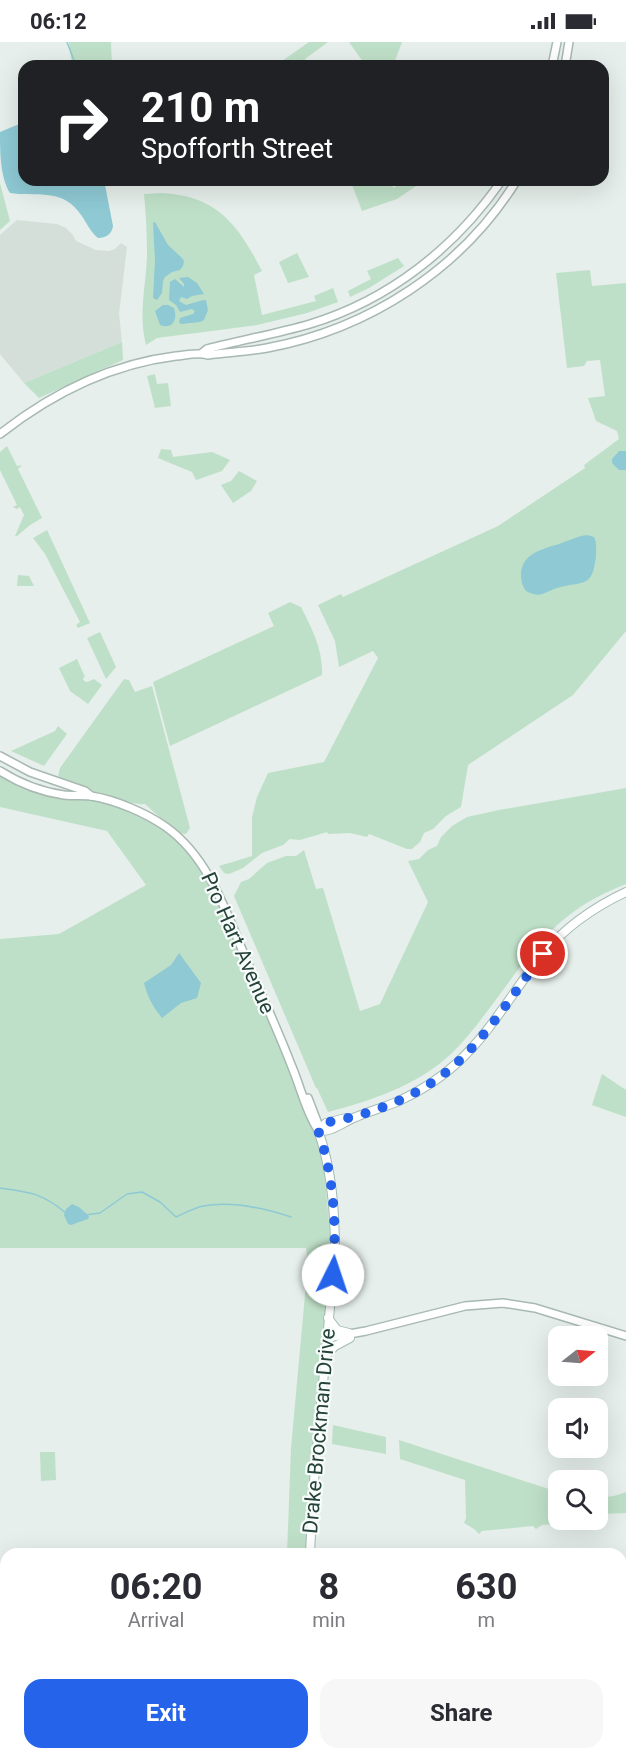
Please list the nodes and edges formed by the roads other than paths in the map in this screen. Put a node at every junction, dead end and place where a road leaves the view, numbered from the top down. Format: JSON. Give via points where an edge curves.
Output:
{"nodes":[{"id":1,"x":557,"y":42,"type":"edge"},
{"id":2,"x":569,"y":42,"type":"edge"},
{"id":3,"x":553,"y":60,"type":"edge"},
{"id":4,"x":566,"y":60,"type":"edge"},
{"id":5,"x":497,"y":186,"type":"edge"},
{"id":6,"x":513,"y":186,"type":"edge"},
{"id":7,"x":202,"y":353,"type":"junction"},
{"id":8,"x":0,"y":434,"type":"edge"},
{"id":9,"x":0,"y":756,"type":"edge"},
{"id":10,"x":0,"y":771,"type":"edge"},
{"id":11,"x":91,"y":796,"type":"junction"},
{"id":12,"x":626,"y":892,"type":"edge"},
{"id":13,"x":318,"y":1130,"type":"junction"},
{"id":14,"x":328,"y":1318,"type":"junction"},
{"id":15,"x":349,"y":1336,"type":"junction"},
{"id":16,"x":626,"y":1336,"type":"edge"},
{"id":17,"x":327,"y":1341,"type":"junction"},
{"id":18,"x":325,"y":1356,"type":"junction"},
{"id":19,"x":310,"y":1548,"type":"edge"}],
"edges":[{"from":1,"to":3,"type":"street"},
{"from":2,"to":4,"type":"street"},
{"from":5,"to":7,"type":"street","via":[[456,236],[387,290],[311,324]]},
{"from":6,"to":7,"type":"street","via":[[495,212],[455,255],[377,310],[302,340],[266,348]]},
{"from":7,"to":8,"type":"street","via":[[143,362],[100,375],[48,400]]},
{"from":9,"to":11,"type":"street","name":"Pro Hart Avenue"},
{"from":10,"to":11,"type":"street","name":"Pro Hart Avenue","via":[[62,795]]},
{"from":11,"to":13,"type":"street","name":"Pro Hart Avenue","via":[[156,822],[177,836],[201,863],[217,892]]},
{"from":12,"to":13,"type":"main road","via":[[582,917],[555,941],[482,1036],[444,1074],[398,1101],[323,1124]]},
{"from":13,"to":14,"type":"main road","name":"Drake Brockman Drive","via":[[326,1157],[334,1219]]},
{"from":14,"to":15,"type":"main road"},
{"from":14,"to":17,"type":"main road","name":"Drake Brockman Drive"},
{"from":15,"to":16,"type":"street","via":[[465,1306],[503,1302]]},
{"from":15,"to":17,"type":"street","via":[[333,1336]]},
{"from":15,"to":18,"type":"main road"},
{"from":17,"to":18,"type":"main road","name":"Drake Brockman Drive"},
{"from":18,"to":19,"type":"main road","name":"Drake Brockman Drive"}]}
